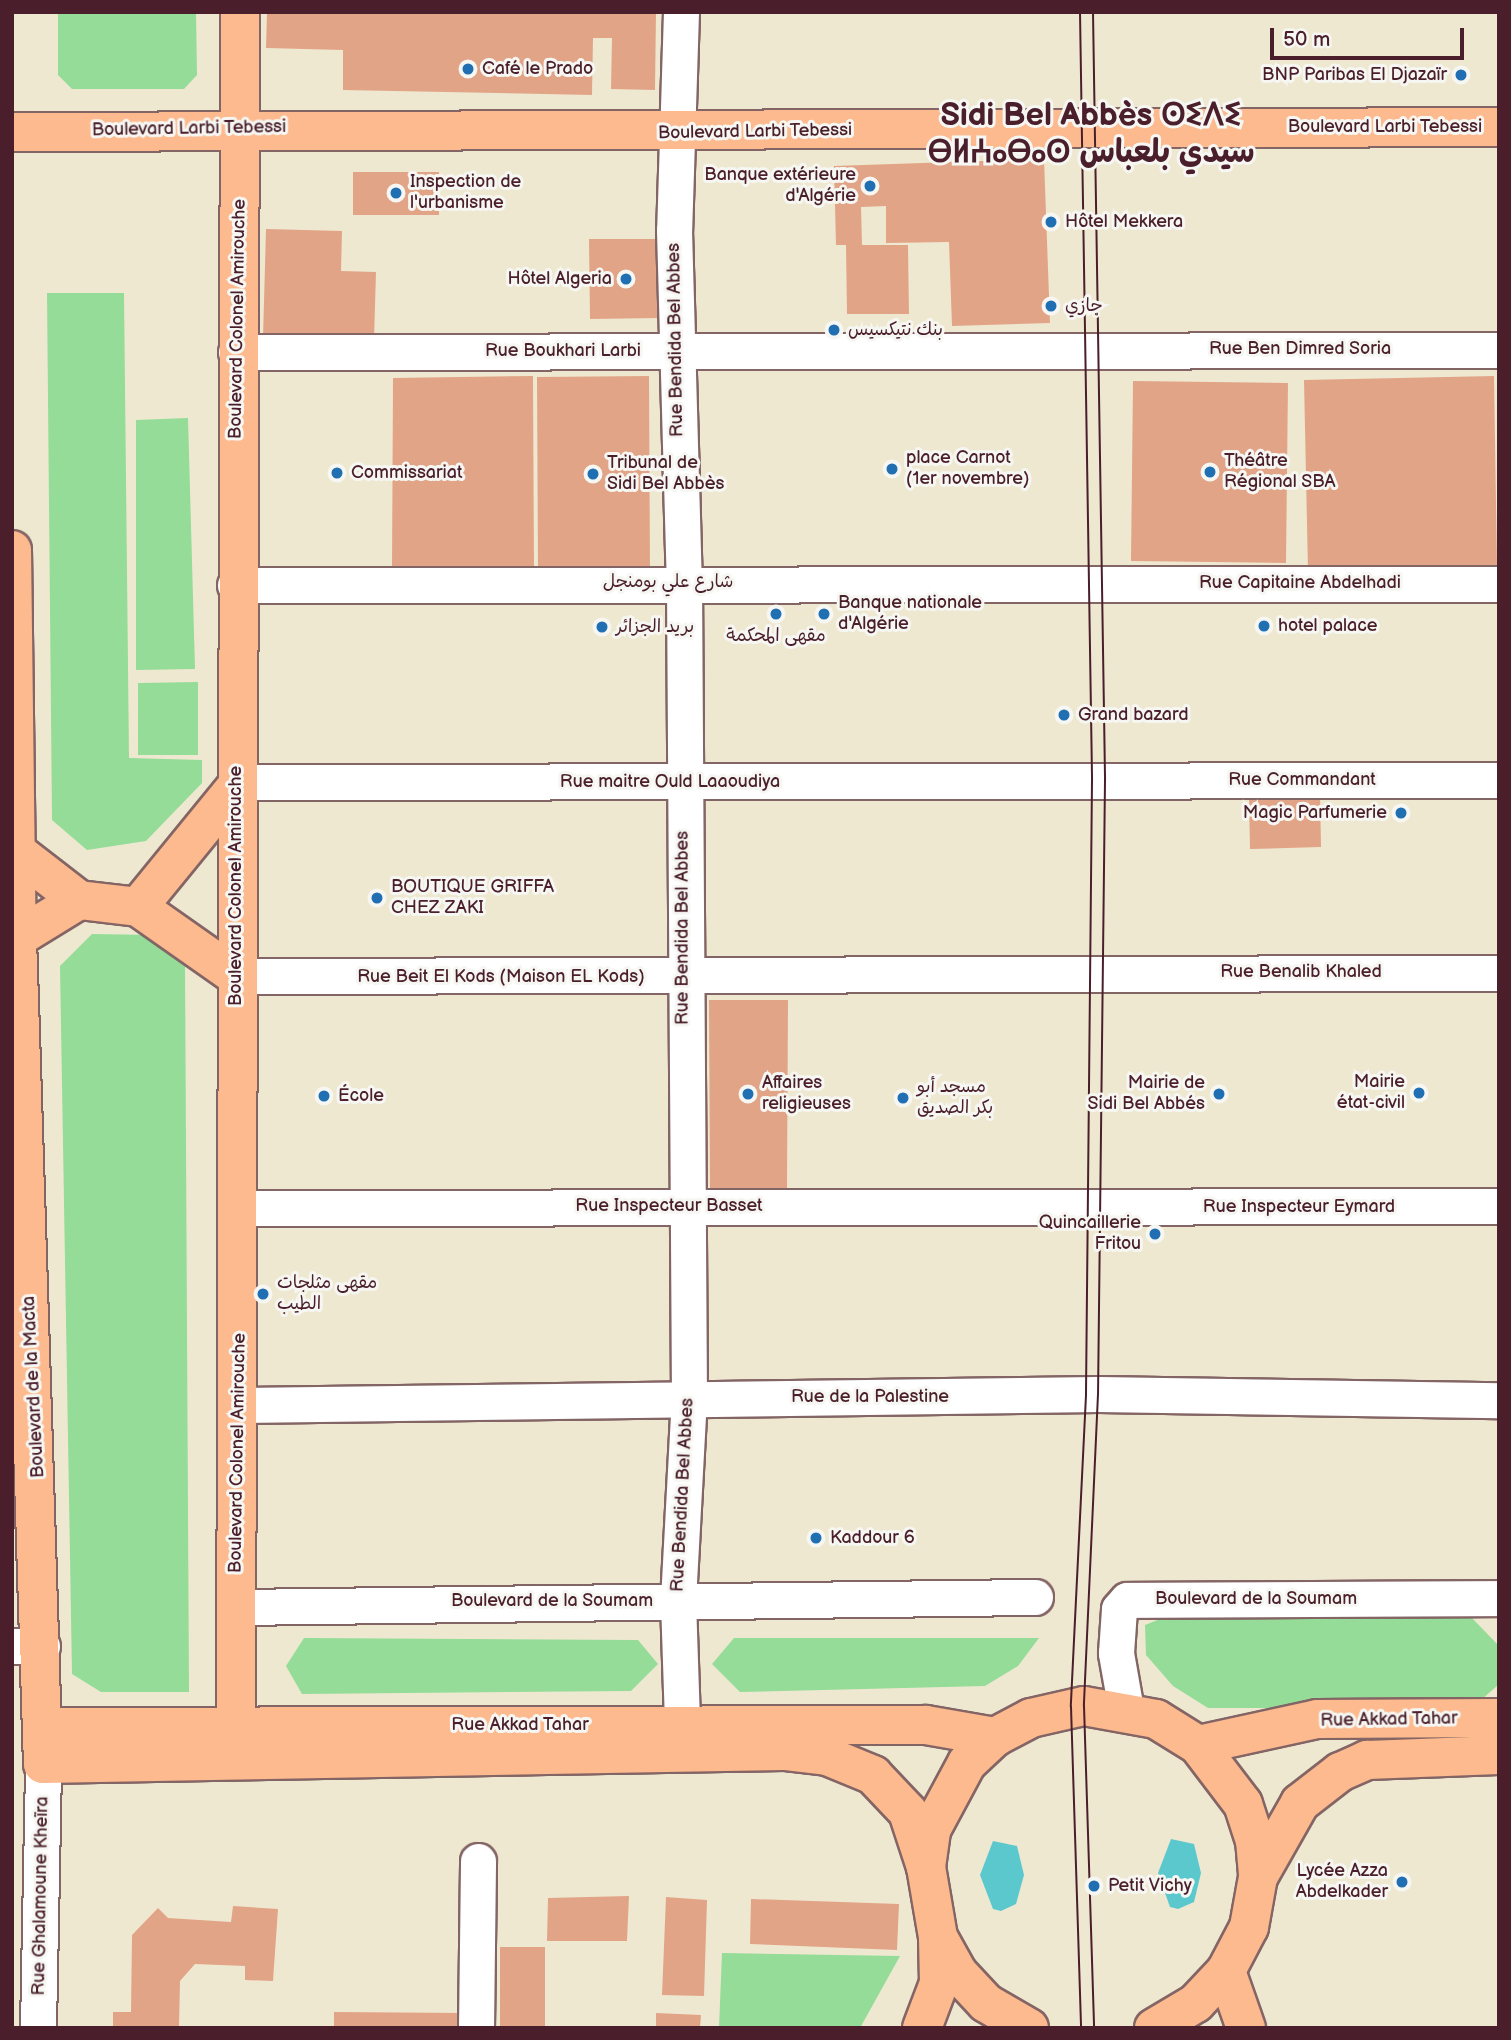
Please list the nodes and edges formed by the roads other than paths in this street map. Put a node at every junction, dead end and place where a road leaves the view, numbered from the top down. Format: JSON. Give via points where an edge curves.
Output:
{"nodes":[{"id":1,"x":240,"y":12,"type":"edge"},
{"id":2,"x":681,"y":12,"type":"edge"},
{"id":3,"x":243,"y":127,"type":"junction"},
{"id":4,"x":1499,"y":127,"type":"edge"},
{"id":5,"x":12,"y":132,"type":"edge"},
{"id":6,"x":681,"y":134,"type":"junction"},
{"id":7,"x":1100,"y":348,"type":"joint"},
{"id":8,"x":675,"y":350,"type":"junction"},
{"id":9,"x":1499,"y":350,"type":"edge"},
{"id":10,"x":236,"y":352,"type":"junction"},
{"id":11,"x":12,"y":550,"type":"edge"},
{"id":12,"x":684,"y":581,"type":"junction"},
{"id":13,"x":1100,"y":583,"type":"joint"},
{"id":14,"x":1499,"y":584,"type":"edge"},
{"id":15,"x":235,"y":585,"type":"junction"},
{"id":16,"x":14,"y":644,"type":"edge"},
{"id":17,"x":1105,"y":780,"type":"joint"},
{"id":18,"x":1499,"y":780,"type":"edge"},
{"id":19,"x":682,"y":782,"type":"junction"},
{"id":20,"x":236,"y":785,"type":"junction"},
{"id":21,"x":15,"y":800,"type":"edge"},
{"id":22,"x":17,"y":852,"type":"junction"},
{"id":23,"x":79,"y":900,"type":"junction"},
{"id":24,"x":138,"y":907,"type":"junction"},
{"id":25,"x":17,"y":938,"type":"junction"},
{"id":26,"x":1102,"y":971,"type":"joint"},
{"id":27,"x":1499,"y":973,"type":"edge"},
{"id":28,"x":236,"y":975,"type":"junction"},
{"id":29,"x":684,"y":977,"type":"junction"},
{"id":30,"x":16,"y":983,"type":"edge"},
{"id":31,"x":19,"y":1151,"type":"edge"},
{"id":32,"x":684,"y":1205,"type":"junction"},
{"id":33,"x":1499,"y":1206,"type":"edge"},
{"id":34,"x":239,"y":1208,"type":"junction"},
{"id":35,"x":1098,"y":1208,"type":"joint"},
{"id":36,"x":21,"y":1322,"type":"edge"},
{"id":37,"x":689,"y":1397,"type":"junction"},
{"id":38,"x":1499,"y":1400,"type":"edge"},
{"id":39,"x":240,"y":1405,"type":"junction"},
{"id":40,"x":26,"y":1473,"type":"edge"},
{"id":41,"x":1035,"y":1597,"type":"dead end"},
{"id":42,"x":1499,"y":1598,"type":"edge"},
{"id":43,"x":678,"y":1601,"type":"junction"},
{"id":44,"x":236,"y":1607,"type":"junction"},
{"id":45,"x":27,"y":1646,"type":"edge"},
{"id":46,"x":1126,"y":1710,"type":"junction"},
{"id":47,"x":1499,"y":1718,"type":"edge"},
{"id":48,"x":995,"y":1737,"type":"junction"},
{"id":49,"x":683,"y":1738,"type":"junction"},
{"id":50,"x":236,"y":1743,"type":"junction"},
{"id":51,"x":44,"y":1745,"type":"junction"},
{"id":52,"x":1198,"y":1745,"type":"junction"},
{"id":53,"x":1499,"y":1755,"type":"edge"},
{"id":54,"x":27,"y":1825,"type":"edge"},
{"id":55,"x":478,"y":1861,"type":"dead end"},
{"id":56,"x":926,"y":1867,"type":"junction"},
{"id":57,"x":1258,"y":1877,"type":"junction"},
{"id":58,"x":938,"y":1937,"type":"junction"},
{"id":59,"x":1226,"y":1972,"type":"junction"},
{"id":60,"x":1012,"y":2027,"type":"edge"},
{"id":61,"x":1158,"y":2027,"type":"edge"},
{"id":62,"x":38,"y":2028,"type":"edge"},
{"id":63,"x":476,"y":2028,"type":"edge"},
{"id":64,"x":922,"y":2028,"type":"edge"},
{"id":65,"x":1246,"y":2028,"type":"edge"}],
"edges":[{"from":1,"to":3,"type":"main road","name":"Boulevard Colonel Amirouche"},
{"from":2,"to":6,"type":"street","name":"Rue Bendida Bel Abbes"},
{"from":3,"to":5,"type":"main road","name":"Boulevard Larbi Tebessi"},
{"from":3,"to":6,"type":"main road","name":"Boulevard Larbi Tebessi"},
{"from":3,"to":10,"type":"main road","name":"Boulevard Colonel Amirouche"},
{"from":4,"to":6,"type":"main road","name":"Boulevard Larbi Tebessi"},
{"from":6,"to":8,"type":"street","name":"Rue Bendida Bel Abbes"},
{"from":7,"to":8,"type":"street","name":"Rue Boukhari Larbi"},
{"from":7,"to":9,"type":"street","name":"Rue Ben Dimred Soria"},
{"from":8,"to":10,"type":"street","name":"Rue Boukhari Larbi"},
{"from":8,"to":12,"type":"street","name":"Rue Bendida Bel Abbes"},
{"from":10,"to":15,"type":"main road","name":"Boulevard Colonel Amirouche"},
{"from":11,"to":16,"type":"main road","name":"Boulevard de la Macta"},
{"from":12,"to":13,"type":"street","name":"شارع علي بومنجل"},
{"from":12,"to":15,"type":"street","name":"شارع علي بومنجل"},
{"from":12,"to":19,"type":"street","name":"Rue Bendida Bel Abbes"},
{"from":13,"to":14,"type":"street","name":"Rue Capitaine Abdelhadi"},
{"from":15,"to":20,"type":"main road","name":"Boulevard Colonel Amirouche"},
{"from":16,"to":21,"type":"main road","name":"Boulevard de la Macta"},
{"from":17,"to":18,"type":"street","name":"Rue Commandant"},
{"from":17,"to":19,"type":"street","name":"Rue maitre Ould Laaoudiya"},
{"from":19,"to":20,"type":"street","name":"Rue maitre Ould Laaoudiya"},
{"from":19,"to":29,"type":"street","name":"Rue Bendida Bel Abbes"},
{"from":20,"to":24,"type":"main road"},
{"from":20,"to":28,"type":"main road","name":"Boulevard Colonel Amirouche"},
{"from":21,"to":22,"type":"main road","name":"Boulevard de la Macta"},
{"from":22,"to":23,"type":"main road"},
{"from":22,"to":25,"type":"main road","name":"Boulevard de la Macta"},
{"from":23,"to":24,"type":"main road"},
{"from":23,"to":25,"type":"main road"},
{"from":24,"to":28,"type":"main road"},
{"from":25,"to":30,"type":"main road","name":"Boulevard de la Macta"},
{"from":26,"to":27,"type":"street","name":"Rue Benalib Khaled"},
{"from":26,"to":29,"type":"street","name":"Rue Beit El Kods (Maison EL Kods)"},
{"from":28,"to":29,"type":"street","name":"Rue Beit El Kods (Maison EL Kods)"},
{"from":28,"to":34,"type":"main road","name":"Boulevard Colonel Amirouche"},
{"from":29,"to":32,"type":"street","name":"Rue Bendida Bel Abbes"},
{"from":30,"to":31,"type":"main road","name":"Boulevard de la Macta"},
{"from":31,"to":36,"type":"main road","name":"Boulevard de la Macta"},
{"from":32,"to":34,"type":"street","name":"Rue Inspecteur Basset"},
{"from":32,"to":35,"type":"street","name":"Rue Inspecteur Basset"},
{"from":32,"to":37,"type":"street","name":"Rue Bendida Bel Abbes"},
{"from":33,"to":35,"type":"street","name":"Rue Inspecteur Eymard"},
{"from":34,"to":39,"type":"main road","name":"Boulevard Colonel Amirouche"},
{"from":36,"to":40,"type":"main road","name":"Boulevard de la Macta"},
{"from":37,"to":38,"type":"street","name":"Rue de la Palestine"},
{"from":37,"to":39,"type":"street","name":"Rue de la Palestine"},
{"from":37,"to":43,"type":"street","name":"Rue Bendida Bel Abbes"},
{"from":39,"to":44,"type":"main road","name":"Boulevard Colonel Amirouche"},
{"from":40,"to":45,"type":"main road","name":"Boulevard de la Macta"},
{"from":41,"to":43,"type":"street","name":"Boulevard de la Soumam"},
{"from":42,"to":46,"type":"street","name":"Boulevard de la Soumam","via":[[1127,1600],[1119,1609],[1116,1653]]},
{"from":43,"to":44,"type":"street","name":"Boulevard de la Soumam"},
{"from":43,"to":49,"type":"street","name":"Rue Bendida Bel Abbes"},
{"from":44,"to":50,"type":"main road","name":"Boulevard Colonel Amirouche"},
{"from":45,"to":51,"type":"main road","name":"Boulevard de la Macta"},
{"from":46,"to":48,"type":"main road","via":[[1071,1707],[1031,1717]]},
{"from":46,"to":52,"type":"main road","via":[[1156,1719]]},
{"from":47,"to":52,"type":"main road","name":"Rue Akkad Tahar","via":[[1317,1720]]},
{"from":48,"to":49,"type":"main road","name":"Rue Akkad Tahar","via":[[926,1725]]},
{"from":48,"to":56,"type":"main road","via":[[945,1794]]},
{"from":49,"to":50,"type":"main road","name":"Rue Akkad Tahar"},
{"from":49,"to":56,"type":"main road","name":"Rue Akkad Tahar","via":[[852,1763],[873,1775],[908,1812]]},
{"from":50,"to":51,"type":"main road","name":"Rue Akkad Tahar"},
{"from":51,"to":54,"type":"street","name":"Rue Ghalamoune Kheïra"},
{"from":52,"to":57,"type":"main road","via":[[1243,1804]]},
{"from":53,"to":57,"type":"main road","via":[[1367,1760],[1340,1772],[1300,1803]]},
{"from":54,"to":62,"type":"street","name":"Rue Ghalamoune Kheïra"},
{"from":55,"to":63,"type":"street"},
{"from":56,"to":58,"type":"main road"},
{"from":57,"to":59,"type":"main road","via":[[1249,1927]]},
{"from":58,"to":60,"type":"main road","via":[[958,1973]]},
{"from":58,"to":64,"type":"main road","via":[[939,1983]]},
{"from":59,"to":61,"type":"main road","via":[[1196,2003]]},
{"from":59,"to":65,"type":"main road"}]}
